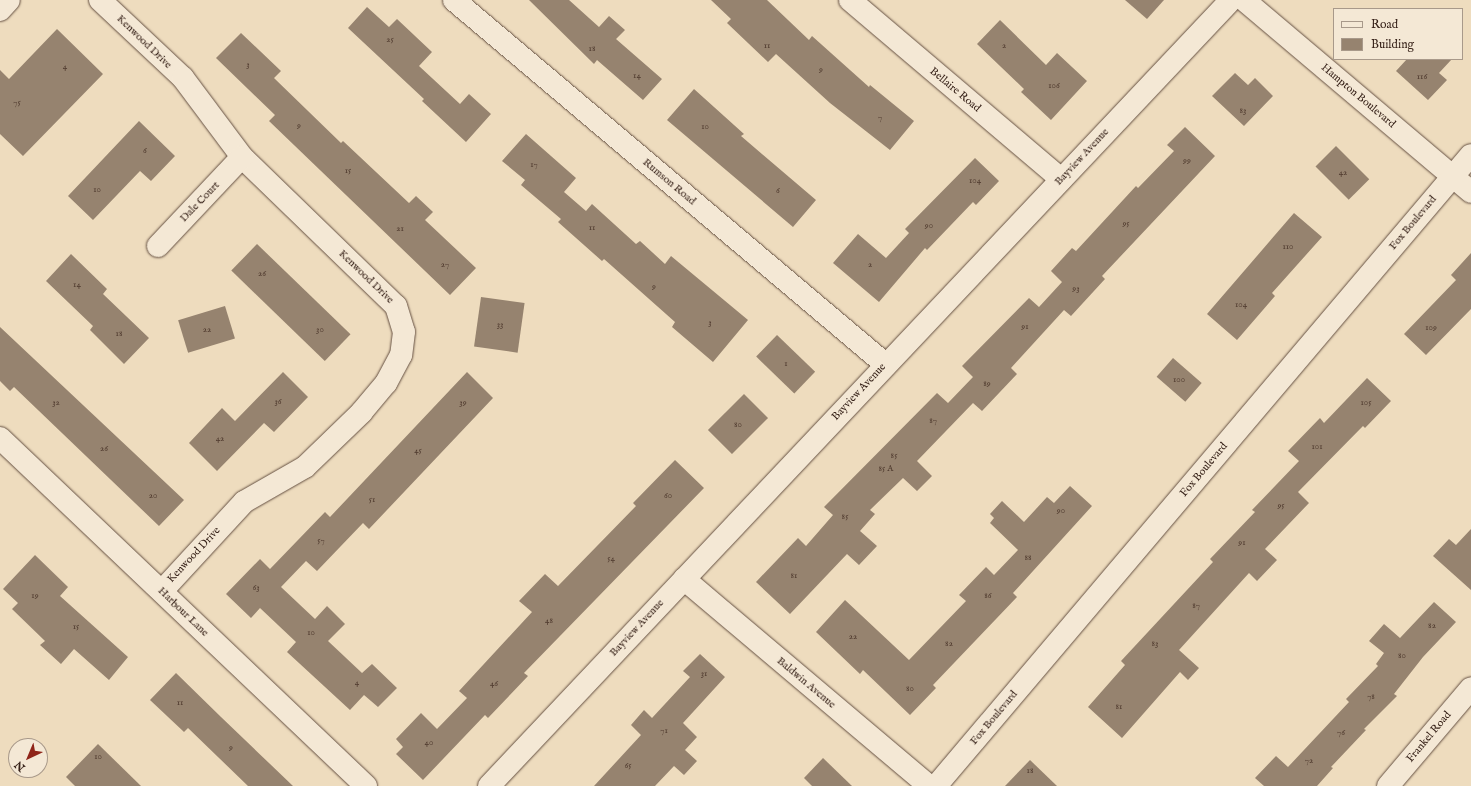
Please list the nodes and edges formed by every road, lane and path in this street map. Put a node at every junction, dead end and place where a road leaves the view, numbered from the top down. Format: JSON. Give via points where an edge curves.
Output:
{"nodes":[{"id":1,"x":10,"y":0,"type":"edge"},
{"id":2,"x":100,"y":0,"type":"edge"},
{"id":3,"x":454,"y":0,"type":"edge"},
{"id":4,"x":850,"y":0,"type":"edge"},
{"id":5,"x":1231,"y":0,"type":"edge"},
{"id":6,"x":1244,"y":0,"type":"edge"},
{"id":7,"x":0,"y":10,"type":"edge"},
{"id":8,"x":1471,"y":155,"type":"edge"},
{"id":9,"x":242,"y":157,"type":"junction"},
{"id":10,"x":1453,"y":176,"type":"junction"},
{"id":11,"x":1061,"y":179,"type":"junction"},
{"id":12,"x":1471,"y":192,"type":"edge"},
{"id":13,"x":158,"y":246,"type":"dead end"},
{"id":14,"x":885,"y":364,"type":"junction"},
{"id":15,"x":0,"y":438,"type":"edge"},
{"id":16,"x":684,"y":579,"type":"junction"},
{"id":17,"x":162,"y":591,"type":"junction"},
{"id":18,"x":1471,"y":688,"type":"edge"},
{"id":19,"x":366,"y":786,"type":"edge"},
{"id":20,"x":489,"y":786,"type":"edge"},
{"id":21,"x":929,"y":786,"type":"edge"},
{"id":22,"x":936,"y":786,"type":"edge"},
{"id":23,"x":1388,"y":786,"type":"edge"}],
"edges":[{"from":1,"to":7,"type":"street"},
{"from":2,"to":9,"type":"street","name":"Kenwood Drive","via":[[183,78]]},
{"from":3,"to":14,"type":"street","name":"Rumson Road"},
{"from":4,"to":11,"type":"street","name":"Bellaire Road"},
{"from":5,"to":11,"type":"street","name":"Bayview Avenue"},
{"from":6,"to":10,"type":"street","name":"Hampton Boulevard"},
{"from":8,"to":10,"type":"street","name":"Fox Boulevard"},
{"from":9,"to":13,"type":"street","name":"Dale Court"},
{"from":9,"to":17,"type":"street","name":"Kenwood Drive","via":[[396,306],[404,332],[401,355],[386,383],[362,412],[305,467],[244,502]]},
{"from":10,"to":12,"type":"street","name":"Hampton Boulevard"},
{"from":10,"to":22,"type":"street","name":"Fox Boulevard"},
{"from":11,"to":14,"type":"street","name":"Bayview Avenue"},
{"from":14,"to":16,"type":"street","name":"Bayview Avenue"},
{"from":15,"to":17,"type":"street","name":"Harbour Lane"},
{"from":16,"to":20,"type":"street","name":"Bayview Avenue"},
{"from":16,"to":21,"type":"street","name":"Baldwin Avenue"},
{"from":17,"to":19,"type":"street","name":"Harbour Lane"},
{"from":18,"to":23,"type":"street","name":"Frankel Road"}]}
